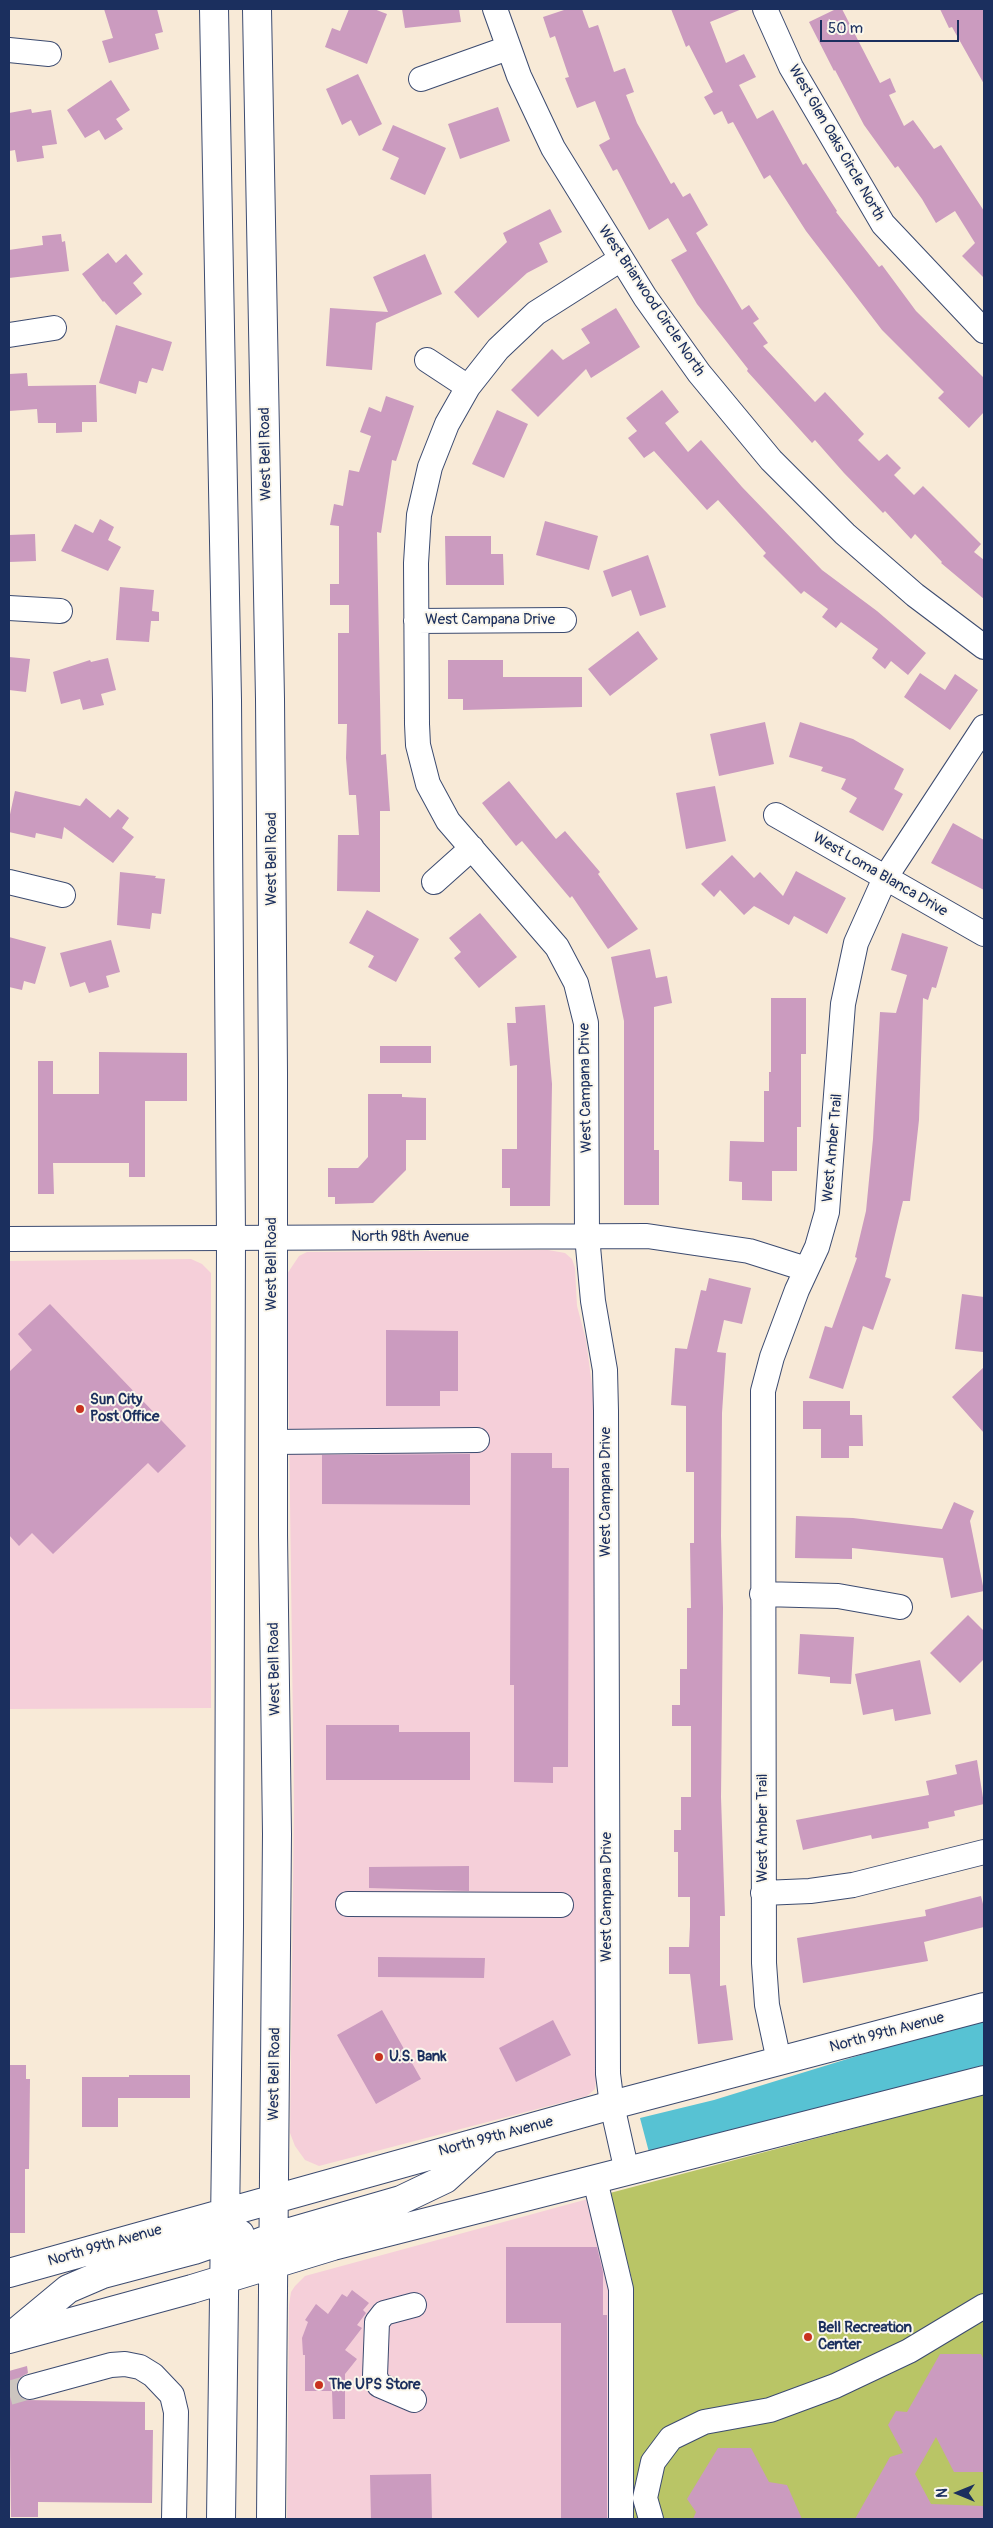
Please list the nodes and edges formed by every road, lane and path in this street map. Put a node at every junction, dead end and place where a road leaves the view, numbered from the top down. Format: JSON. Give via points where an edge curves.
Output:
{"nodes":[{"id":1,"x":214,"y":9,"type":"edge"},
{"id":2,"x":257,"y":9,"type":"edge"},
{"id":3,"x":495,"y":9,"type":"edge"},
{"id":4,"x":765,"y":9,"type":"edge"},
{"id":5,"x":508,"y":48,"type":"junction"},
{"id":6,"x":9,"y":50,"type":"edge"},
{"id":7,"x":49,"y":54,"type":"dead end"},
{"id":8,"x":422,"y":79,"type":"dead end"},
{"id":9,"x":621,"y":258,"type":"junction"},
{"id":10,"x":54,"y":328,"type":"dead end"},
{"id":11,"x":984,"y":331,"type":"edge"},
{"id":12,"x":9,"y":335,"type":"edge"},
{"id":13,"x":427,"y":360,"type":"dead end"},
{"id":14,"x":468,"y":387,"type":"junction"},
{"id":15,"x":9,"y":608,"type":"edge"},
{"id":16,"x":60,"y":611,"type":"dead end"},
{"id":17,"x":416,"y":620,"type":"junction"},
{"id":18,"x":564,"y":620,"type":"dead end"},
{"id":19,"x":984,"y":647,"type":"edge"},
{"id":20,"x":984,"y":727,"type":"edge"},
{"id":21,"x":776,"y":815,"type":"dead end"},
{"id":22,"x":472,"y":848,"type":"junction"},
{"id":23,"x":885,"y":878,"type":"junction"},
{"id":24,"x":9,"y":882,"type":"edge"},
{"id":25,"x":434,"y":882,"type":"dead end"},
{"id":26,"x":63,"y":895,"type":"dead end"},
{"id":27,"x":984,"y":934,"type":"edge"},
{"id":28,"x":587,"y":1236,"type":"junction"},
{"id":29,"x":231,"y":1238,"type":"junction"},
{"id":30,"x":272,"y":1238,"type":"junction"},
{"id":31,"x":11,"y":1242,"type":"edge"},
{"id":32,"x":806,"y":1269,"type":"junction"},
{"id":33,"x":477,"y":1440,"type":"dead end"},
{"id":34,"x":273,"y":1442,"type":"junction"},
{"id":35,"x":762,"y":1594,"type":"junction"},
{"id":36,"x":900,"y":1607,"type":"dead end"},
{"id":37,"x":984,"y":1852,"type":"edge"},
{"id":38,"x":763,"y":1892,"type":"junction"},
{"id":39,"x":348,"y":1904,"type":"dead end"},
{"id":40,"x":561,"y":1905,"type":"dead end"},
{"id":41,"x":984,"y":2008,"type":"edge"},
{"id":42,"x":779,"y":2061,"type":"junction"},
{"id":43,"x":984,"y":2080,"type":"edge"},
{"id":44,"x":612,"y":2105,"type":"junction"},
{"id":45,"x":488,"y":2140,"type":"junction"},
{"id":46,"x":627,"y":2172,"type":"junction"},
{"id":47,"x":594,"y":2180,"type":"junction"},
{"id":48,"x":273,"y":2199,"type":"junction"},
{"id":49,"x":225,"y":2212,"type":"junction"},
{"id":50,"x":273,"y":2237,"type":"junction"},
{"id":51,"x":225,"y":2241,"type":"junction"},
{"id":52,"x":273,"y":2264,"type":"junction"},
{"id":53,"x":9,"y":2273,"type":"edge"},
{"id":54,"x":224,"y":2279,"type":"junction"},
{"id":55,"x":414,"y":2305,"type":"dead end"},
{"id":56,"x":984,"y":2306,"type":"edge"},
{"id":57,"x":9,"y":2338,"type":"edge"},
{"id":58,"x":30,"y":2387,"type":"tunnel mouth"},
{"id":59,"x":414,"y":2400,"type":"dead end"},
{"id":60,"x":174,"y":2519,"type":"edge"},
{"id":61,"x":221,"y":2519,"type":"edge"},
{"id":62,"x":271,"y":2519,"type":"edge"},
{"id":63,"x":621,"y":2519,"type":"edge"},
{"id":64,"x":651,"y":2519,"type":"edge"}],
"edges":[{"from":1,"to":29,"type":"main road","via":[[227,700]]},
{"from":2,"to":30,"type":"main road","name":"West Bell Road","via":[[270,709]]},
{"from":3,"to":5,"type":"street","name":"West Briarwood Circle North"},
{"from":4,"to":11,"type":"street","name":"West Glen Oaks Circle North","via":[[791,67],[883,224]]},
{"from":5,"to":8,"type":"street"},
{"from":5,"to":9,"type":"street","name":"West Briarwood Circle North","via":[[529,102],[553,148]]},
{"from":6,"to":7,"type":"street"},
{"from":9,"to":14,"type":"street","name":"West Campana Drive","via":[[536,313],[498,349]]},
{"from":9,"to":19,"type":"street","name":"West Briarwood Circle North","via":[[699,374],[771,460],[881,567]]},
{"from":10,"to":12,"type":"street"},
{"from":13,"to":14,"type":"street"},
{"from":14,"to":17,"type":"street","name":"West Campana Drive","via":[[437,445],[424,491],[416,538]]},
{"from":15,"to":16,"type":"street"},
{"from":17,"to":18,"type":"street","name":"West Campana Drive"},
{"from":17,"to":22,"type":"street","name":"West Campana Drive","via":[[417,724],[422,765],[437,803]]},
{"from":20,"to":23,"type":"street","name":"West Amber Trail"},
{"from":21,"to":23,"type":"street","name":"West Loma Blanca Drive"},
{"from":22,"to":25,"type":"street"},
{"from":22,"to":28,"type":"street","name":"West Campana Drive","via":[[544,930],[568,964],[576,983],[586,1032]]},
{"from":23,"to":27,"type":"street","name":"West Loma Blanca Drive"},
{"from":23,"to":32,"type":"street","name":"West Amber Trail","via":[[861,929],[846,983],[830,1193],[823,1230]]},
{"from":24,"to":26,"type":"street"},
{"from":28,"to":30,"type":"street","name":"North 98th Avenue"},
{"from":28,"to":32,"type":"street","name":"North 98th Avenue","via":[[647,1236],[748,1251]]},
{"from":28,"to":44,"type":"street","name":"West Campana Drive","via":[[593,1301],[605,1370],[608,2057]]},
{"from":29,"to":30,"type":"street","name":"North 98th Avenue"},
{"from":29,"to":31,"type":"street","name":"North 98th Avenue"},
{"from":29,"to":49,"type":"main road"},
{"from":30,"to":34,"type":"main road","name":"West Bell Road"},
{"from":32,"to":35,"type":"street","name":"West Amber Trail","via":[[772,1357],[763,1391]]},
{"from":33,"to":34,"type":"street"},
{"from":34,"to":48,"type":"main road","name":"West Bell Road","via":[[277,1863]]},
{"from":35,"to":36,"type":"street","via":[[838,1596]]},
{"from":35,"to":38,"type":"street","name":"West Amber Trail"},
{"from":37,"to":38,"type":"street","via":[[853,1885],[810,1891]]},
{"from":38,"to":42,"type":"street","name":"West Amber Trail","via":[[765,1984]]},
{"from":39,"to":40,"type":"street"},
{"from":41,"to":42,"type":"main road","name":"North 99th Avenue"},
{"from":42,"to":44,"type":"main road","name":"North 99th Avenue"},
{"from":43,"to":46,"type":"main road"},
{"from":44,"to":45,"type":"main road","name":"North 99th Avenue"},
{"from":44,"to":46,"type":"street","name":"West Campana Drive"},
{"from":45,"to":48,"type":"main road","name":"North 99th Avenue"},
{"from":45,"to":50,"type":"main road","via":[[446,2179],[401,2200]]},
{"from":46,"to":47,"type":"main road"},
{"from":47,"to":52,"type":"main road"},
{"from":47,"to":63,"type":"street","via":[[621,2289]]},
{"from":48,"to":49,"type":"main road","name":"North 99th Avenue"},
{"from":48,"to":50,"type":"main road","name":"West Bell Road"},
{"from":48,"to":51,"type":"main road","via":[[256,2223]]},
{"from":49,"to":51,"type":"main road"},
{"from":49,"to":53,"type":"main road","name":"North 99th Avenue"},
{"from":50,"to":52,"type":"main road","name":"West Bell Road"},
{"from":50,"to":54,"type":"main road","via":[[253,2245],[242,2254]]},
{"from":51,"to":54,"type":"main road"},
{"from":51,"to":57,"type":"main road","via":[[103,2274],[68,2289]]},
{"from":52,"to":54,"type":"main road"},
{"from":52,"to":62,"type":"main road","name":"West Bell Road"},
{"from":54,"to":57,"type":"main road"},
{"from":54,"to":61,"type":"main road"},
{"from":55,"to":59,"type":"street","via":[[384,2313],[377,2322],[375,2376],[379,2386]]},
{"from":56,"to":64,"type":"street","via":[[909,2351],[835,2386],[770,2410],[704,2422],[671,2438],[653,2462],[645,2498]]},
{"from":58,"to":60,"type":"street","via":[[111,2365],[126,2364],[153,2375],[172,2395],[176,2412]]}]}
